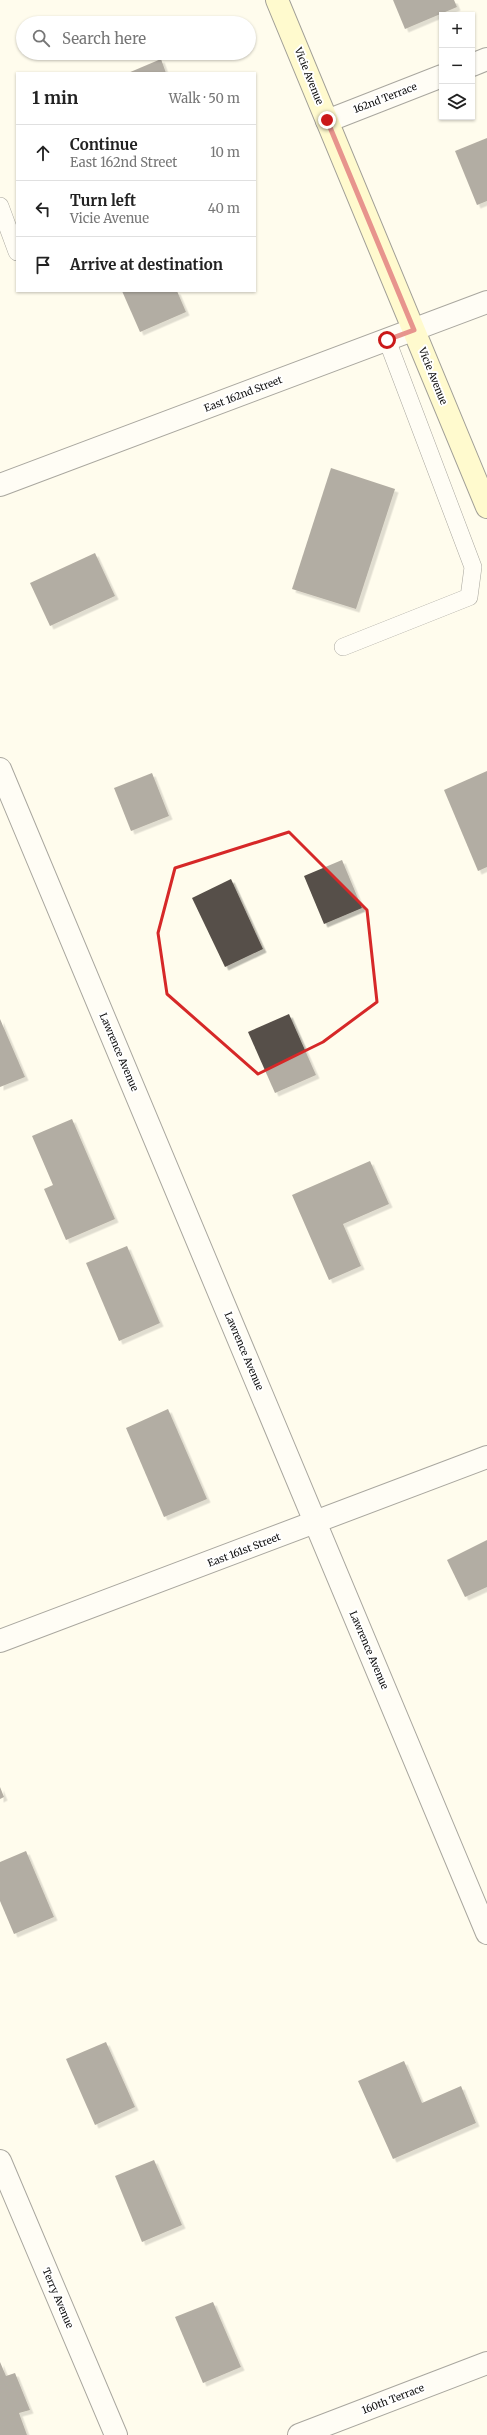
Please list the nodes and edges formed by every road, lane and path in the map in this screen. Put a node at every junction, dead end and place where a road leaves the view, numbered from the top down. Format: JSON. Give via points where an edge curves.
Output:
{"nodes":[{"id":1,"x":277,"y":0,"type":"edge"},
{"id":2,"x":487,"y":59,"type":"edge"},
{"id":3,"x":475,"y":63,"type":"edge"},
{"id":4,"x":439,"y":77,"type":"edge"},
{"id":5,"x":327,"y":120,"type":"junction"},
{"id":6,"x":0,"y":206,"type":"edge"},
{"id":7,"x":16,"y":249,"type":"edge"},
{"id":8,"x":487,"y":302,"type":"edge"},
{"id":9,"x":414,"y":330,"type":"junction"},
{"id":10,"x":387,"y":340,"type":"junction"},
{"id":11,"x":0,"y":485,"type":"edge"},
{"id":12,"x":487,"y":507,"type":"edge"},
{"id":13,"x":343,"y":647,"type":"dead end"},
{"id":14,"x":0,"y":769,"type":"edge"},
{"id":15,"x":487,"y":1457,"type":"edge"},
{"id":16,"x":315,"y":1523,"type":"junction"},
{"id":17,"x":0,"y":1641,"type":"edge"},
{"id":18,"x":487,"y":1934,"type":"edge"},
{"id":19,"x":0,"y":2161,"type":"edge"},
{"id":20,"x":487,"y":2363,"type":"edge"},
{"id":21,"x":116,"y":2435,"type":"edge"},
{"id":22,"x":299,"y":2435,"type":"edge"}],
"edges":[{"from":1,"to":5,"type":"street","name":"Vicie Avenue"},
{"from":2,"to":3,"type":"street"},
{"from":4,"to":5,"type":"street","name":"162nd Terrace"},
{"from":5,"to":9,"type":"street","name":"Vicie Avenue"},
{"from":6,"to":7,"type":"lane"},
{"from":8,"to":9,"type":"street","name":"East 162nd Street"},
{"from":9,"to":10,"type":"street","name":"East 162nd Street"},
{"from":9,"to":12,"type":"street","name":"Vicie Avenue"},
{"from":10,"to":11,"type":"street","name":"East 162nd Street"},
{"from":10,"to":13,"type":"lane","via":[[473,566],[469,597]]},
{"from":14,"to":16,"type":"street","name":"Lawrence Avenue"},
{"from":15,"to":16,"type":"street","name":"East 161st Street"},
{"from":16,"to":17,"type":"street","name":"East 161st Street"},
{"from":16,"to":18,"type":"street","name":"Lawrence Avenue"},
{"from":19,"to":21,"type":"street","name":"Terry Avenue"},
{"from":20,"to":22,"type":"street","name":"160th Terrace"}]}
